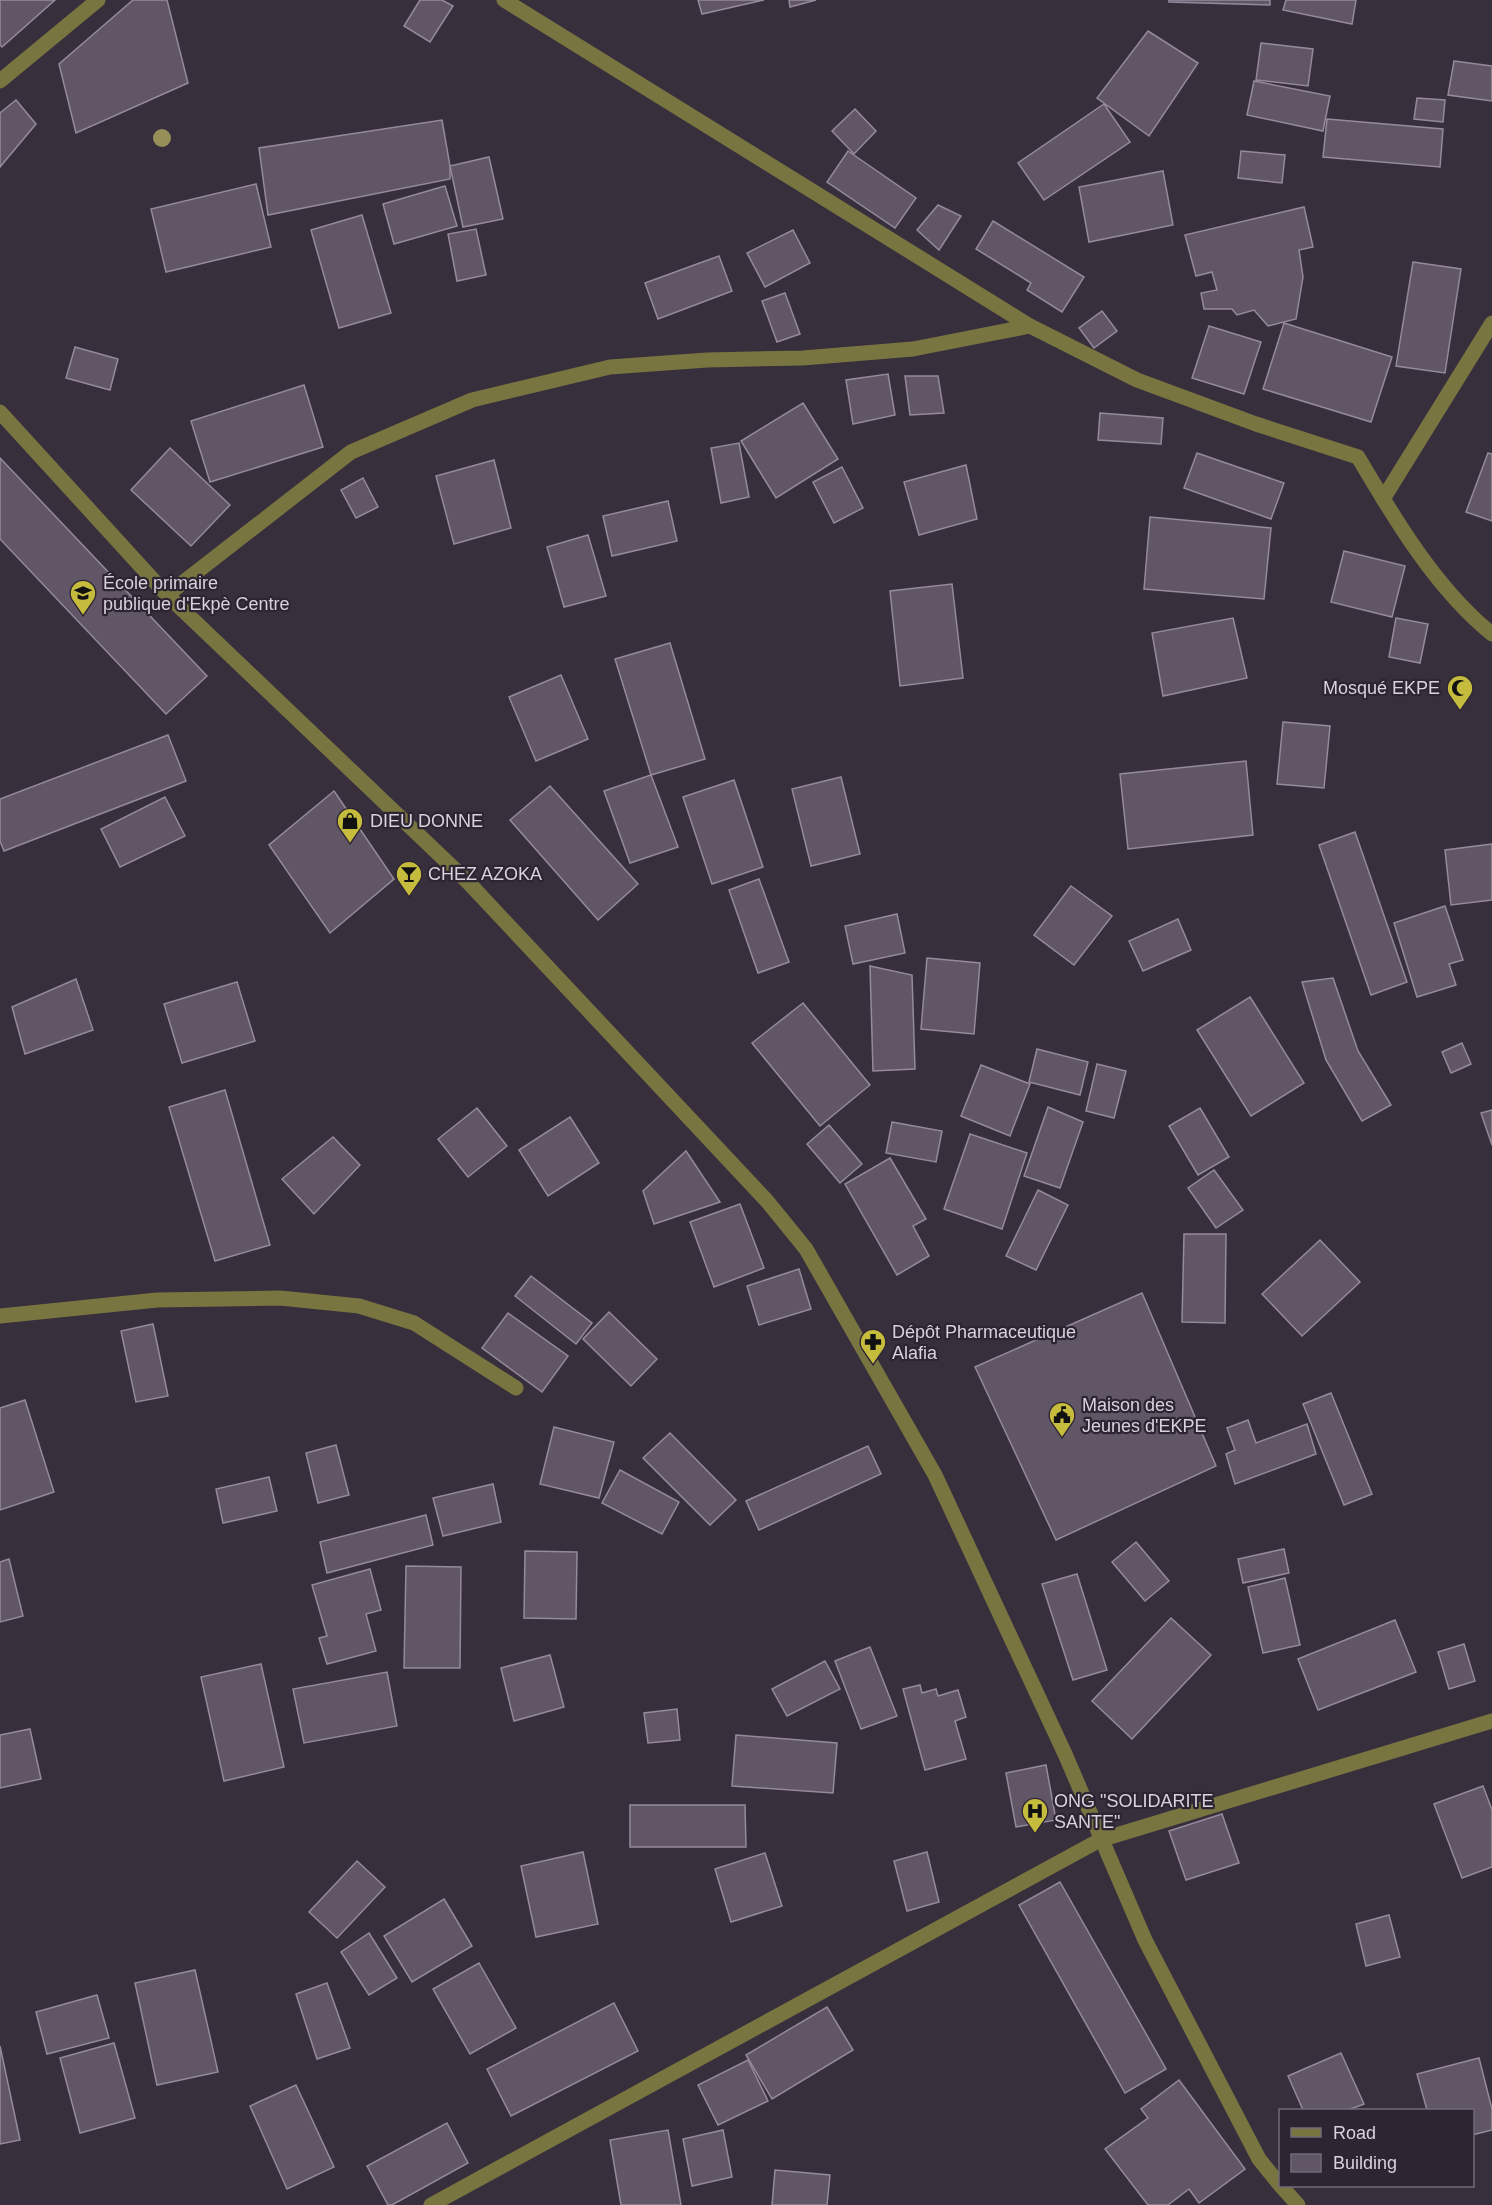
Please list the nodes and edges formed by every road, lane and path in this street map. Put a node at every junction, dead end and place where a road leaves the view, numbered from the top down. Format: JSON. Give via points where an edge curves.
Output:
{"nodes":[{"id":1,"x":98,"y":0,"type":"edge"},
{"id":2,"x":504,"y":0,"type":"edge"},
{"id":3,"x":0,"y":81,"type":"edge"},
{"id":4,"x":1492,"y":323,"type":"edge"},
{"id":5,"x":1030,"y":326,"type":"junction"},
{"id":6,"x":0,"y":412,"type":"edge"},
{"id":7,"x":1383,"y":499,"type":"junction"},
{"id":8,"x":167,"y":595,"type":"junction"},
{"id":9,"x":1492,"y":634,"type":"edge"},
{"id":10,"x":0,"y":1316,"type":"edge"},
{"id":11,"x":516,"y":1388,"type":"dead end"},
{"id":12,"x":1492,"y":1721,"type":"edge"},
{"id":13,"x":1100,"y":1840,"type":"junction"},
{"id":14,"x":1279,"y":2183,"type":"edge"},
{"id":15,"x":1283,"y":2187,"type":"edge"},
{"id":16,"x":431,"y":2205,"type":"edge"},
{"id":17,"x":1298,"y":2205,"type":"edge"}],
"edges":[{"from":1,"to":3,"type":"street"},
{"from":2,"to":5,"type":"street"},
{"from":4,"to":7,"type":"street"},
{"from":5,"to":7,"type":"street","via":[[1137,380],[1358,457]]},
{"from":5,"to":8,"type":"street","via":[[913,349],[610,367],[472,400],[351,452]]},
{"from":6,"to":8,"type":"street"},
{"from":7,"to":9,"type":"street","via":[[1430,568]]},
{"from":8,"to":13,"type":"street","via":[[467,881],[767,1201],[806,1249],[935,1475],[1060,1743]]},
{"from":10,"to":11,"type":"street","via":[[157,1300],[279,1298],[359,1306],[414,1323]]},
{"from":12,"to":13,"type":"street"},
{"from":13,"to":14,"type":"street","via":[[1145,1940],[1248,2138]]},
{"from":13,"to":16,"type":"street"},
{"from":15,"to":17,"type":"street"}]}
